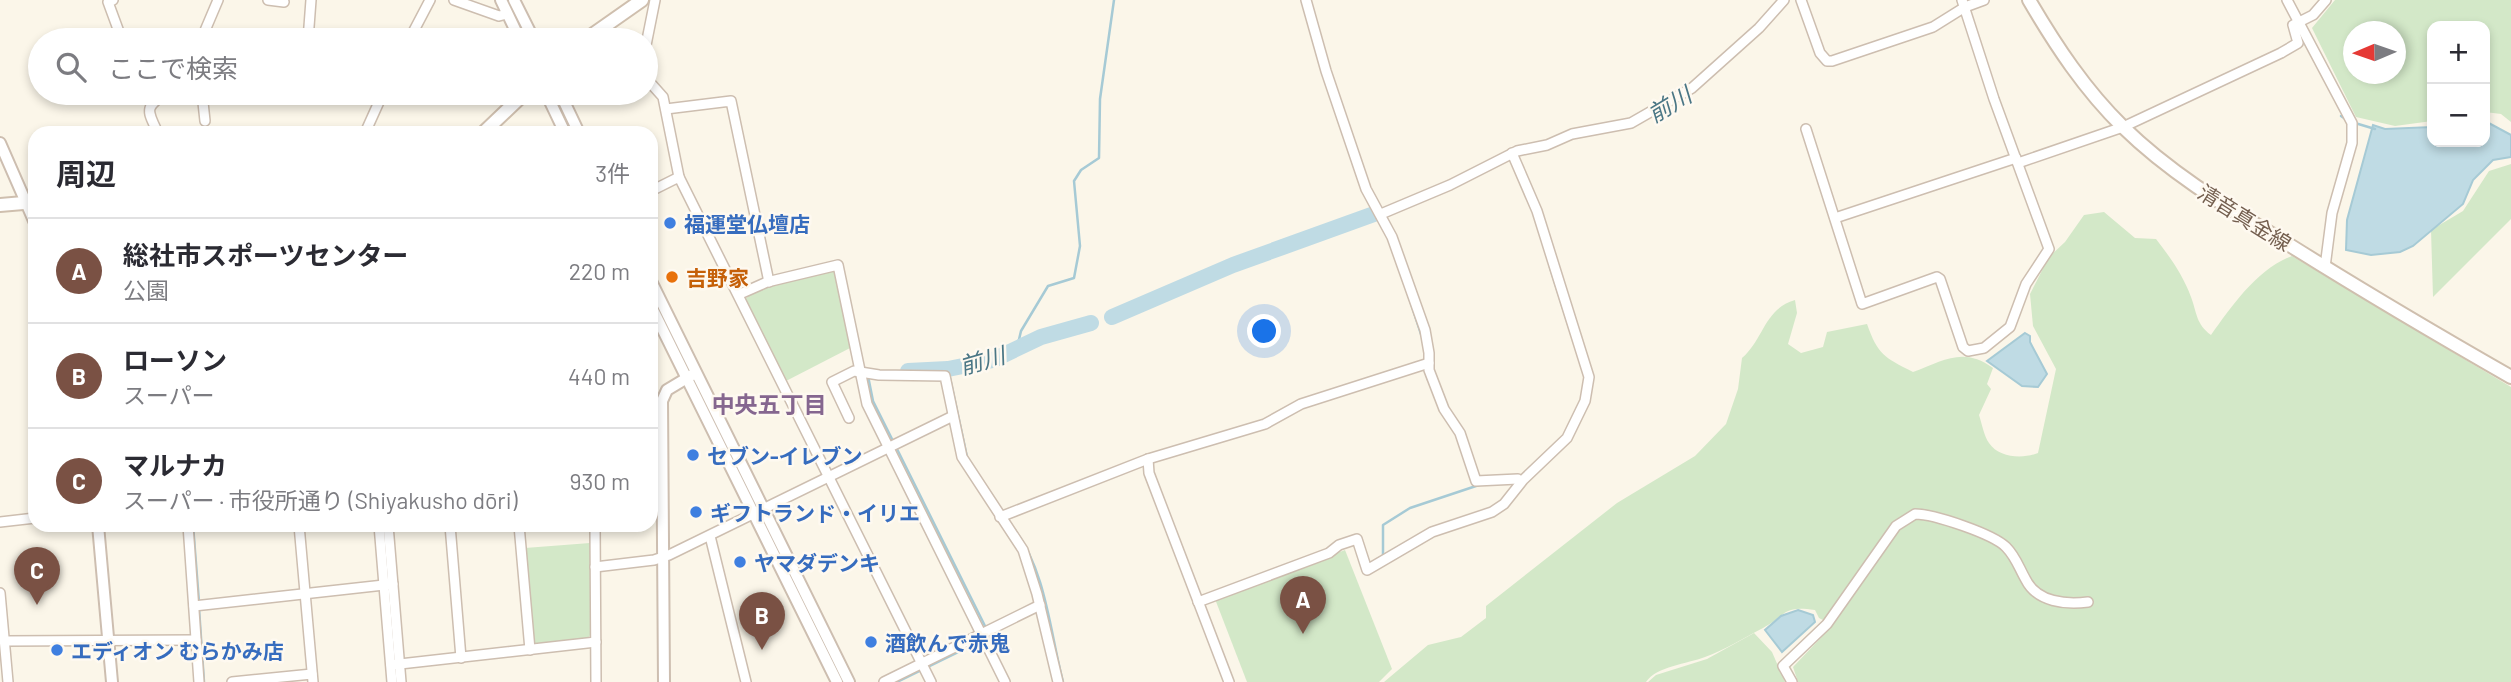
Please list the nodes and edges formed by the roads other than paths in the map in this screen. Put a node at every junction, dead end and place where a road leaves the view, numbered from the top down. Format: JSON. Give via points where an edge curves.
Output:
{"nodes":[{"id":1,"x":113,"y":0,"type":"edge"},
{"id":2,"x":218,"y":0,"type":"edge"},
{"id":3,"x":268,"y":0,"type":"edge"},
{"id":4,"x":311,"y":0,"type":"edge"},
{"id":5,"x":430,"y":0,"type":"edge"},
{"id":6,"x":454,"y":0,"type":"edge"},
{"id":7,"x":501,"y":0,"type":"edge"},
{"id":8,"x":514,"y":0,"type":"edge"},
{"id":9,"x":642,"y":0,"type":"edge"},
{"id":10,"x":655,"y":0,"type":"edge"},
{"id":11,"x":1306,"y":0,"type":"edge"},
{"id":12,"x":1784,"y":0,"type":"edge"},
{"id":13,"x":1801,"y":0,"type":"edge"},
{"id":14,"x":1984,"y":0,"type":"edge"},
{"id":15,"x":2029,"y":0,"type":"edge"},
{"id":16,"x":2287,"y":0,"type":"edge"},
{"id":17,"x":2326,"y":0,"type":"edge"},
{"id":18,"x":284,"y":2,"type":"edge"},
{"id":19,"x":1964,"y":3,"type":"edge"},
{"id":20,"x":507,"y":14,"type":"junction"},
{"id":21,"x":2299,"y":22,"type":"junction"},
{"id":22,"x":118,"y":28,"type":"edge"},
{"id":23,"x":206,"y":28,"type":"edge"},
{"id":24,"x":310,"y":28,"type":"edge"},
{"id":25,"x":415,"y":28,"type":"edge"},
{"id":26,"x":514,"y":28,"type":"edge"},
{"id":27,"x":528,"y":28,"type":"edge"},
{"id":28,"x":602,"y":28,"type":"edge"},
{"id":29,"x":650,"y":28,"type":"edge"},
{"id":30,"x":658,"y":91,"type":"edge"},
{"id":31,"x":151,"y":105,"type":"edge"},
{"id":32,"x":203,"y":105,"type":"edge"},
{"id":33,"x":378,"y":105,"type":"edge"},
{"id":34,"x":513,"y":105,"type":"edge"},
{"id":35,"x":552,"y":105,"type":"edge"},
{"id":36,"x":565,"y":105,"type":"edge"},
{"id":37,"x":666,"y":109,"type":"junction"},
{"id":38,"x":205,"y":121,"type":"dead end"},
{"id":39,"x":155,"y":126,"type":"edge"},
{"id":40,"x":368,"y":126,"type":"edge"},
{"id":41,"x":491,"y":126,"type":"edge"},
{"id":42,"x":562,"y":126,"type":"edge"},
{"id":43,"x":576,"y":126,"type":"edge"},
{"id":44,"x":2123,"y":127,"type":"junction"},
{"id":45,"x":1806,"y":130,"type":"dead end"},
{"id":46,"x":0,"y":144,"type":"edge"},
{"id":47,"x":1512,"y":153,"type":"junction"},
{"id":48,"x":2017,"y":161,"type":"junction"},
{"id":49,"x":680,"y":177,"type":"junction"},
{"id":50,"x":658,"y":188,"type":"edge"},
{"id":51,"x":28,"y":197,"type":"edge"},
{"id":52,"x":28,"y":203,"type":"edge"},
{"id":53,"x":0,"y":205,"type":"edge"},
{"id":54,"x":1381,"y":214,"type":"junction"},
{"id":55,"x":1835,"y":218,"type":"junction"},
{"id":56,"x":2325,"y":267,"type":"junction"},
{"id":57,"x":769,"y":282,"type":"junction"},
{"id":58,"x":740,"y":294,"type":"junction"},
{"id":59,"x":658,"y":297,"type":"edge"},
{"id":60,"x":658,"y":318,"type":"edge"},
{"id":61,"x":1429,"y":363,"type":"junction"},
{"id":62,"x":865,"y":373,"type":"junction"},
{"id":63,"x":691,"y":375,"type":"junction"},
{"id":64,"x":2511,"y":377,"type":"edge"},
{"id":65,"x":658,"y":408,"type":"edge"},
{"id":66,"x":953,"y":416,"type":"junction"},
{"id":67,"x":849,"y":418,"type":"dead end"},
{"id":68,"x":893,"y":446,"type":"junction"},
{"id":69,"x":1148,"y":459,"type":"junction"},
{"id":70,"x":658,"y":460,"type":"edge"},
{"id":71,"x":830,"y":477,"type":"junction"},
{"id":72,"x":1518,"y":479,"type":"dead end"},
{"id":73,"x":759,"y":512,"type":"junction"},
{"id":74,"x":1003,"y":516,"type":"junction"},
{"id":75,"x":28,"y":519,"type":"edge"},
{"id":76,"x":0,"y":522,"type":"edge"},
{"id":77,"x":99,"y":532,"type":"edge"},
{"id":78,"x":189,"y":532,"type":"edge"},
{"id":79,"x":300,"y":532,"type":"edge"},
{"id":80,"x":380,"y":532,"type":"edge"},
{"id":81,"x":388,"y":532,"type":"edge"},
{"id":82,"x":451,"y":532,"type":"edge"},
{"id":83,"x":520,"y":532,"type":"edge"},
{"id":84,"x":595,"y":532,"type":"edge"},
{"id":85,"x":710,"y":536,"type":"junction"},
{"id":86,"x":662,"y":557,"type":"junction"},
{"id":87,"x":595,"y":567,"type":"junction"},
{"id":88,"x":388,"y":584,"type":"junction"},
{"id":89,"x":0,"y":593,"type":"edge"},
{"id":90,"x":305,"y":593,"type":"junction"},
{"id":91,"x":1198,"y":602,"type":"junction"},
{"id":92,"x":2088,"y":602,"type":"dead end"},
{"id":93,"x":197,"y":605,"type":"junction"},
{"id":94,"x":1040,"y":605,"type":"junction"},
{"id":95,"x":981,"y":634,"type":"junction"},
{"id":96,"x":196,"y":640,"type":"junction"},
{"id":97,"x":6,"y":641,"type":"junction"},
{"id":98,"x":108,"y":641,"type":"junction"},
{"id":99,"x":596,"y":642,"type":"junction"},
{"id":100,"x":530,"y":650,"type":"junction"},
{"id":101,"x":461,"y":658,"type":"junction"},
{"id":102,"x":395,"y":664,"type":"junction"},
{"id":103,"x":923,"y":667,"type":"junction"},
{"id":104,"x":312,"y":678,"type":"edge"},
{"id":105,"x":8,"y":682,"type":"edge"},
{"id":106,"x":112,"y":682,"type":"edge"},
{"id":107,"x":198,"y":682,"type":"edge"},
{"id":108,"x":232,"y":682,"type":"edge"},
{"id":109,"x":392,"y":682,"type":"edge"},
{"id":110,"x":401,"y":682,"type":"edge"},
{"id":111,"x":596,"y":682,"type":"edge"},
{"id":112,"x":664,"y":682,"type":"edge"},
{"id":113,"x":747,"y":682,"type":"edge"},
{"id":114,"x":837,"y":682,"type":"edge"},
{"id":115,"x":849,"y":682,"type":"edge"},
{"id":116,"x":884,"y":682,"type":"edge"},
{"id":117,"x":931,"y":682,"type":"edge"},
{"id":118,"x":1005,"y":682,"type":"edge"},
{"id":119,"x":1058,"y":682,"type":"edge"},
{"id":120,"x":1229,"y":682,"type":"edge"},
{"id":121,"x":1792,"y":682,"type":"edge"}],
"edges":[{"from":1,"to":22,"type":"street","via":[[108,2]]},
{"from":2,"to":23,"type":"street"},
{"from":3,"to":18,"type":"street"},
{"from":4,"to":24,"type":"street"},
{"from":5,"to":25,"type":"street"},
{"from":6,"to":20,"type":"street","via":[[499,16]]},
{"from":7,"to":20,"type":"street"},
{"from":8,"to":27,"type":"street"},
{"from":9,"to":28,"type":"main road"},
{"from":10,"to":29,"type":"street"},
{"from":11,"to":54,"type":"street","via":[[1366,189],[1375,211]]},
{"from":12,"to":47,"type":"street","via":[[1692,88],[1632,123],[1573,134]]},
{"from":13,"to":19,"type":"street","via":[[1826,61],[1933,27]]},
{"from":14,"to":19,"type":"street"},
{"from":15,"to":44,"type":"main road","name":"清音真金線","via":[[2071,67]]},
{"from":16,"to":21,"type":"street"},
{"from":17,"to":21,"type":"street"},
{"from":19,"to":48,"type":"street"},
{"from":20,"to":26,"type":"street"},
{"from":21,"to":44,"type":"street","via":[[2293,25],[2298,43]]},
{"from":21,"to":56,"type":"street","via":[[2352,123]]},
{"from":30,"to":37,"type":"street"},
{"from":31,"to":39,"type":"street"},
{"from":32,"to":38,"type":"street"},
{"from":33,"to":40,"type":"street"},
{"from":34,"to":41,"type":"main road"},
{"from":35,"to":42,"type":"street"},
{"from":36,"to":43,"type":"street"},
{"from":37,"to":49,"type":"street"},
{"from":37,"to":57,"type":"street","via":[[731,101]]},
{"from":44,"to":48,"type":"street"},
{"from":44,"to":56,"type":"main road","name":"清音真金線","via":[[2196,187]]},
{"from":45,"to":55,"type":"street"},
{"from":46,"to":51,"type":"street"},
{"from":47,"to":54,"type":"street"},
{"from":47,"to":91,"type":"street","via":[[1537,211],[1589,377],[1586,401],[1567,438],[1497,509],[1432,532],[1386,562],[1367,570],[1357,539],[1329,554]]},
{"from":48,"to":55,"type":"street"},
{"from":48,"to":55,"type":"street","via":[[2049,253],[2034,270],[2010,327],[1974,352],[1963,347],[1940,279],[1862,304]]},
{"from":49,"to":50,"type":"street"},
{"from":49,"to":58,"type":"street"},
{"from":52,"to":53,"type":"main road"},
{"from":54,"to":61,"type":"street","via":[[1425,330]]},
{"from":56,"to":64,"type":"main road","name":"清音真金線"},
{"from":57,"to":58,"type":"street"},
{"from":57,"to":62,"type":"street","via":[[838,265]]},
{"from":58,"to":71,"type":"street"},
{"from":59,"to":63,"type":"street"},
{"from":60,"to":63,"type":"street"},
{"from":61,"to":69,"type":"street","via":[[1301,404],[1265,424]]},
{"from":61,"to":72,"type":"street","via":[[1476,481]]},
{"from":62,"to":66,"type":"street","via":[[944,376]]},
{"from":62,"to":67,"type":"street","via":[[854,371],[832,382]]},
{"from":62,"to":68,"type":"street","via":[[867,404]]},
{"from":63,"to":65,"type":"street","via":[[667,390]]},
{"from":63,"to":73,"type":"street"},
{"from":66,"to":68,"type":"street"},
{"from":66,"to":74,"type":"street","via":[[961,457]]},
{"from":68,"to":71,"type":"street"},
{"from":68,"to":95,"type":"street"},
{"from":69,"to":74,"type":"street"},
{"from":69,"to":91,"type":"street"},
{"from":70,"to":86,"type":"street"},
{"from":71,"to":73,"type":"street"},
{"from":71,"to":103,"type":"street"},
{"from":73,"to":85,"type":"street"},
{"from":73,"to":114,"type":"street"},
{"from":73,"to":115,"type":"street"},
{"from":74,"to":94,"type":"street","via":[[1023,550]]},
{"from":75,"to":76,"type":"street"},
{"from":77,"to":98,"type":"street"},
{"from":78,"to":93,"type":"street"},
{"from":79,"to":90,"type":"street"},
{"from":80,"to":88,"type":"street"},
{"from":81,"to":88,"type":"street"},
{"from":82,"to":101,"type":"street"},
{"from":83,"to":100,"type":"street"},
{"from":84,"to":87,"type":"street"},
{"from":85,"to":86,"type":"street"},
{"from":85,"to":113,"type":"street"},
{"from":86,"to":87,"type":"street"},
{"from":86,"to":112,"type":"street"},
{"from":87,"to":99,"type":"street"},
{"from":88,"to":90,"type":"street"},
{"from":88,"to":102,"type":"street"},
{"from":89,"to":97,"type":"street"},
{"from":90,"to":93,"type":"street"},
{"from":90,"to":104,"type":"street"},
{"from":91,"to":120,"type":"street"},
{"from":92,"to":121,"type":"street","via":[[2043,597],[2033,591],[2001,542],[1914,514],[1896,526],[1827,624],[1783,666]]},
{"from":93,"to":96,"type":"street"},
{"from":94,"to":95,"type":"street"},
{"from":94,"to":119,"type":"street"},
{"from":95,"to":103,"type":"street"},
{"from":95,"to":118,"type":"street"},
{"from":96,"to":98,"type":"street"},
{"from":96,"to":107,"type":"street"},
{"from":97,"to":98,"type":"street"},
{"from":97,"to":105,"type":"street"},
{"from":98,"to":106,"type":"street"},
{"from":99,"to":100,"type":"street"},
{"from":99,"to":111,"type":"street"},
{"from":100,"to":101,"type":"street"},
{"from":101,"to":102,"type":"street"},
{"from":102,"to":109,"type":"street"},
{"from":102,"to":110,"type":"street"},
{"from":103,"to":116,"type":"street"},
{"from":103,"to":117,"type":"street"},
{"from":104,"to":108,"type":"street"}]}
